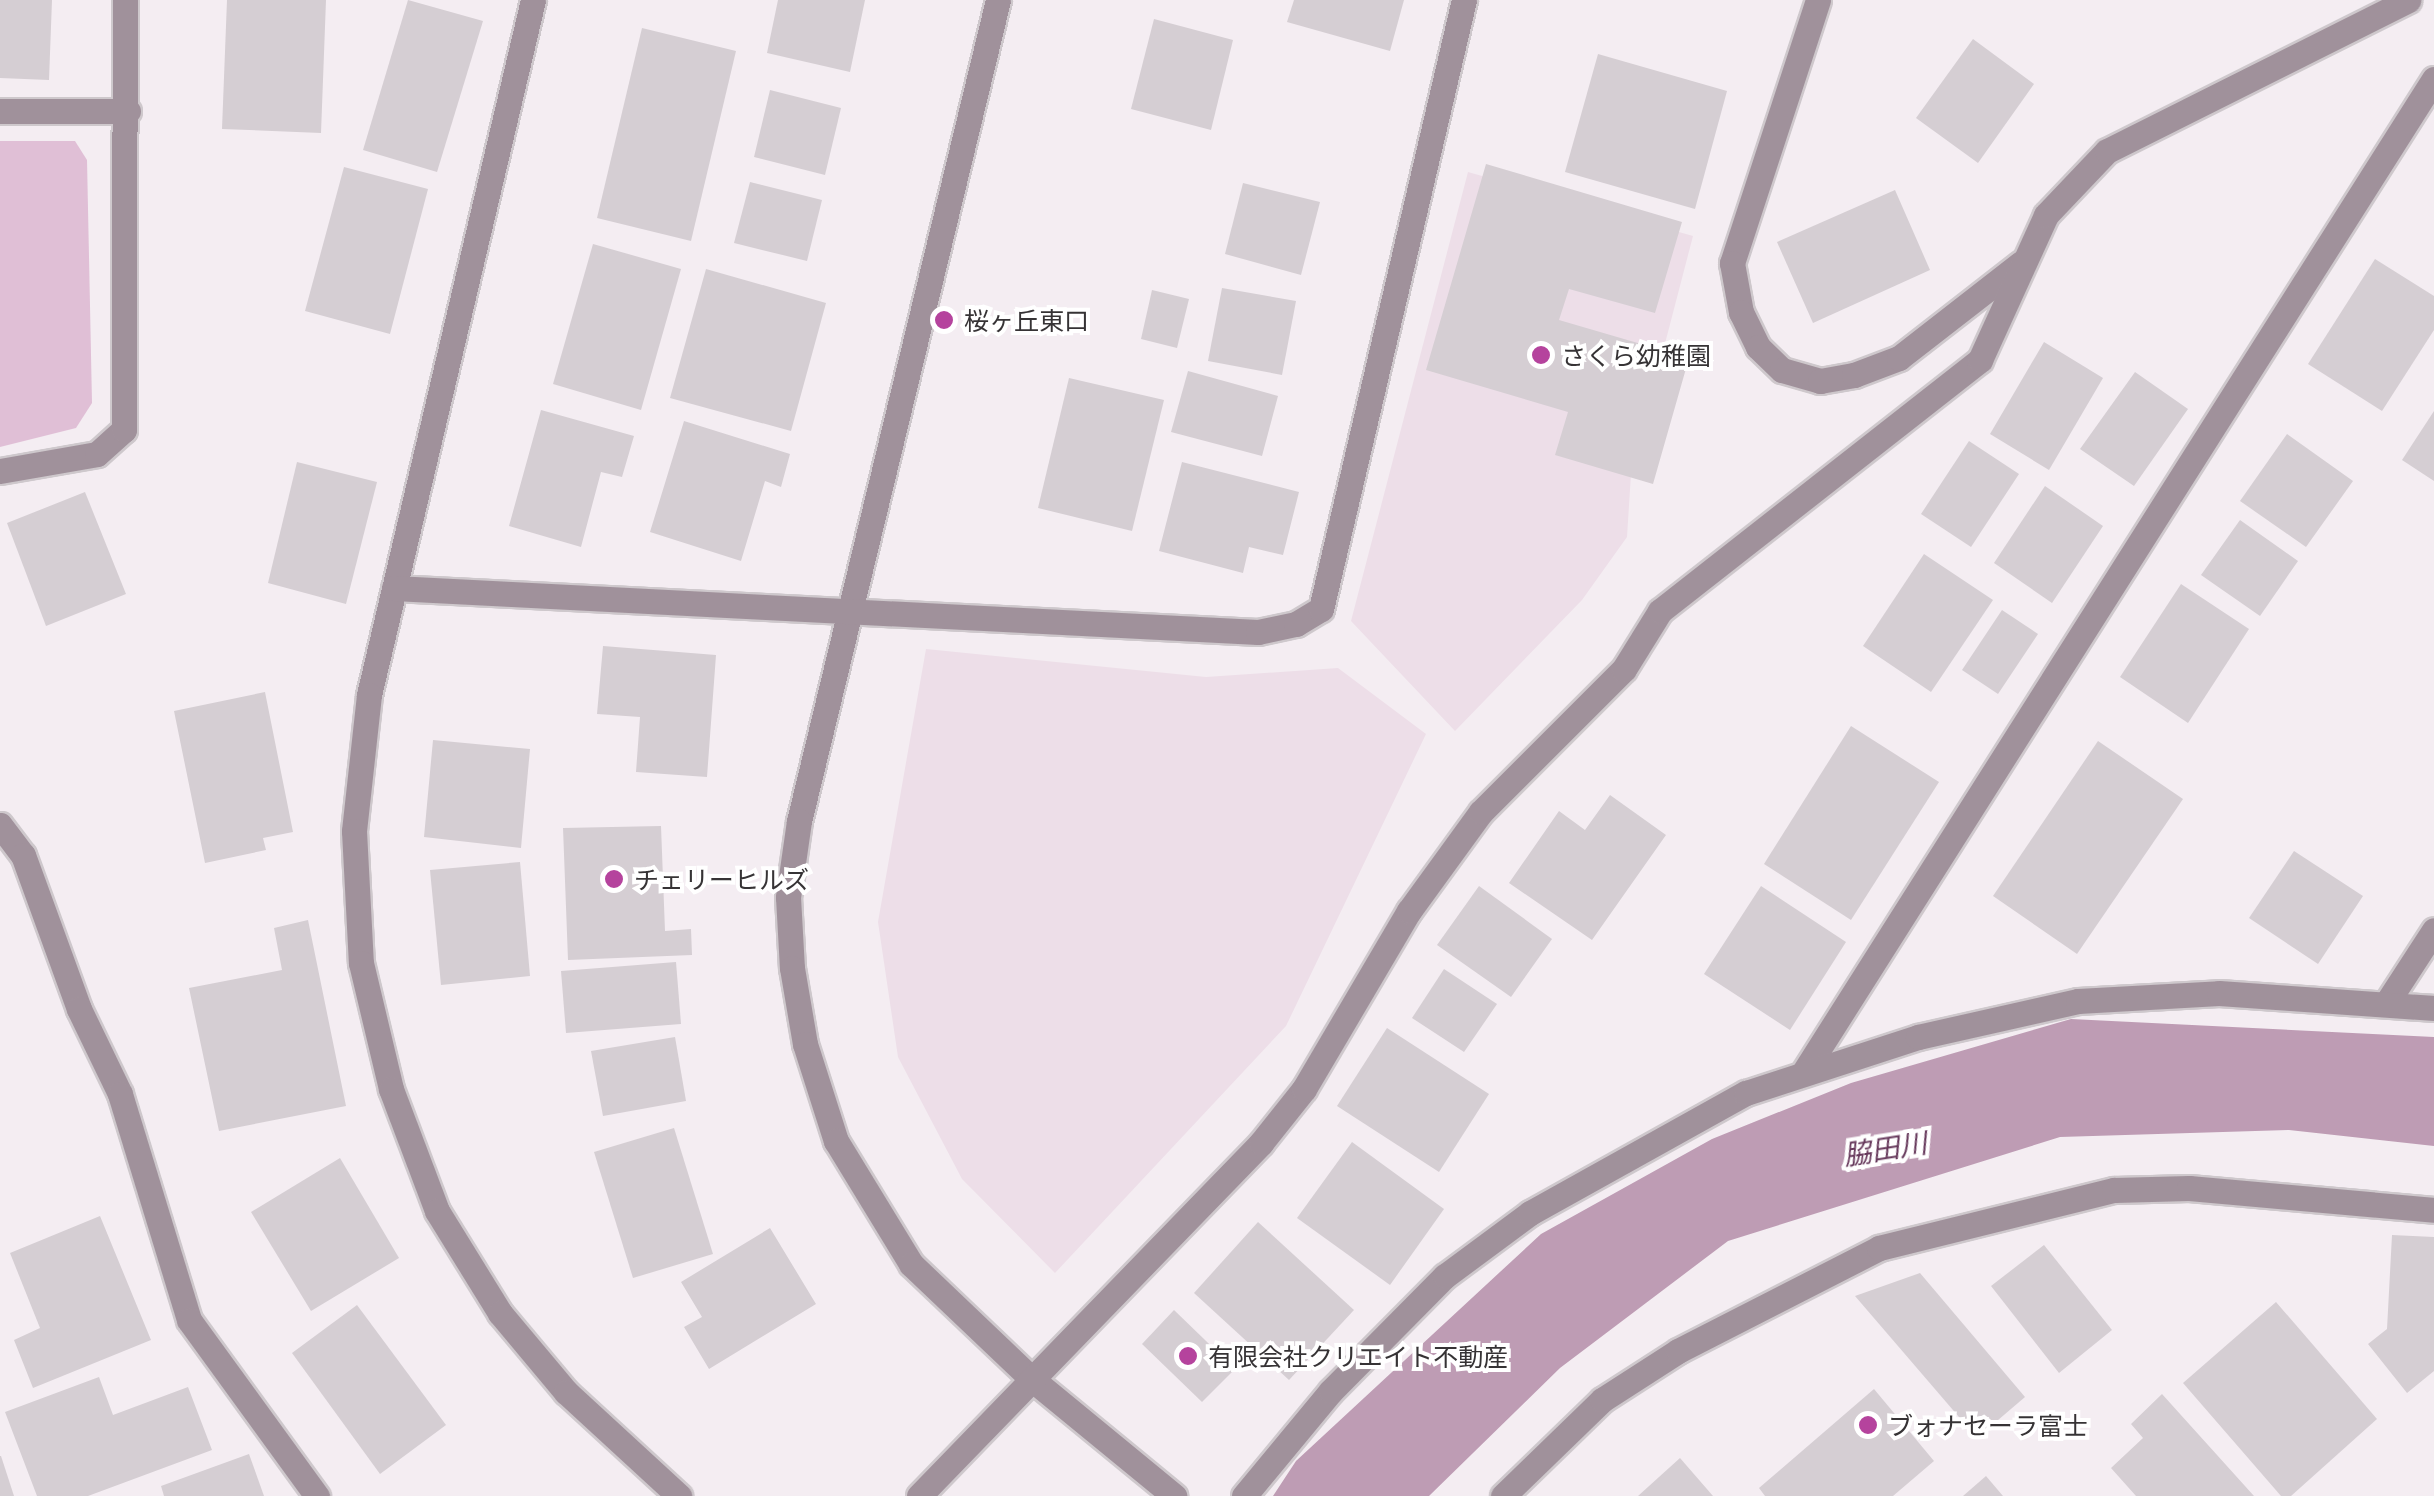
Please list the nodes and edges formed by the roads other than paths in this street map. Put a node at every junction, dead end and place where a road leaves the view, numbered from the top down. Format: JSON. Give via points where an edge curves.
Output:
{"nodes":[{"id":1,"x":125,"y":0,"type":"edge"},
{"id":2,"x":534,"y":0,"type":"edge"},
{"id":3,"x":998,"y":0,"type":"edge"},
{"id":4,"x":1464,"y":0,"type":"edge"},
{"id":5,"x":1818,"y":0,"type":"edge"},
{"id":6,"x":2408,"y":0,"type":"edge"},
{"id":7,"x":2434,"y":78,"type":"edge"},
{"id":8,"x":0,"y":111,"type":"edge"},
{"id":9,"x":128,"y":111,"type":"junction"},
{"id":10,"x":2022,"y":262,"type":"junction"},
{"id":11,"x":0,"y":472,"type":"edge"},
{"id":12,"x":394,"y":588,"type":"junction"},
{"id":13,"x":849,"y":612,"type":"junction"},
{"id":14,"x":0,"y":826,"type":"edge"},
{"id":15,"x":2434,"y":930,"type":"edge"},
{"id":16,"x":2386,"y":1004,"type":"junction"},
{"id":17,"x":2434,"y":1008,"type":"edge"},
{"id":18,"x":1804,"y":1072,"type":"junction"},
{"id":19,"x":2434,"y":1210,"type":"edge"},
{"id":20,"x":1034,"y":1380,"type":"junction"},
{"id":21,"x":317,"y":1496,"type":"edge"},
{"id":22,"x":679,"y":1496,"type":"edge"},
{"id":23,"x":918,"y":1496,"type":"edge"},
{"id":24,"x":1174,"y":1496,"type":"edge"},
{"id":25,"x":1244,"y":1496,"type":"edge"},
{"id":26,"x":1503,"y":1496,"type":"edge"}],
"edges":[{"from":1,"to":9,"type":"street"},
{"from":2,"to":12,"type":"street"},
{"from":3,"to":13,"type":"street"},
{"from":4,"to":13,"type":"street","via":[[1321,609],[1296,624],[1258,632]]},
{"from":5,"to":10,"type":"street","via":[[1732,264],[1741,312],[1758,346],[1782,370],[1820,381],[1854,375],[1899,358]]},
{"from":6,"to":10,"type":"street","via":[[2107,151],[2046,215]]},
{"from":7,"to":18,"type":"street"},
{"from":8,"to":9,"type":"street"},
{"from":9,"to":11,"type":"street","via":[[124,430],[98,454]]},
{"from":10,"to":20,"type":"street","via":[[1980,360],[1660,611],[1624,669],[1481,812],[1409,911],[1304,1089],[1262,1143]]},
{"from":12,"to":13,"type":"street"},
{"from":12,"to":22,"type":"street","via":[[369,695],[354,832],[361,963],[392,1090],[437,1211],[500,1313],[566,1392]]},
{"from":13,"to":20,"type":"street","via":[[799,821],[788,897],[805,1044],[836,1141],[870,1205],[912,1264]]},
{"from":14,"to":21,"type":"street","via":[[23,855],[79,1009],[120,1094],[190,1320]]},
{"from":15,"to":16,"type":"street"},
{"from":16,"to":17,"type":"street"},
{"from":16,"to":18,"type":"street","via":[[2220,992],[2078,1001],[1918,1037]]},
{"from":18,"to":25,"type":"street","via":[[1659,1136],[1530,1212],[1445,1276],[1331,1391]]},
{"from":19,"to":26,"type":"street","via":[[2189,1188],[2114,1190],[1879,1248],[1678,1350],[1602,1400]]},
{"from":20,"to":23,"type":"street"},
{"from":20,"to":24,"type":"street"}]}
